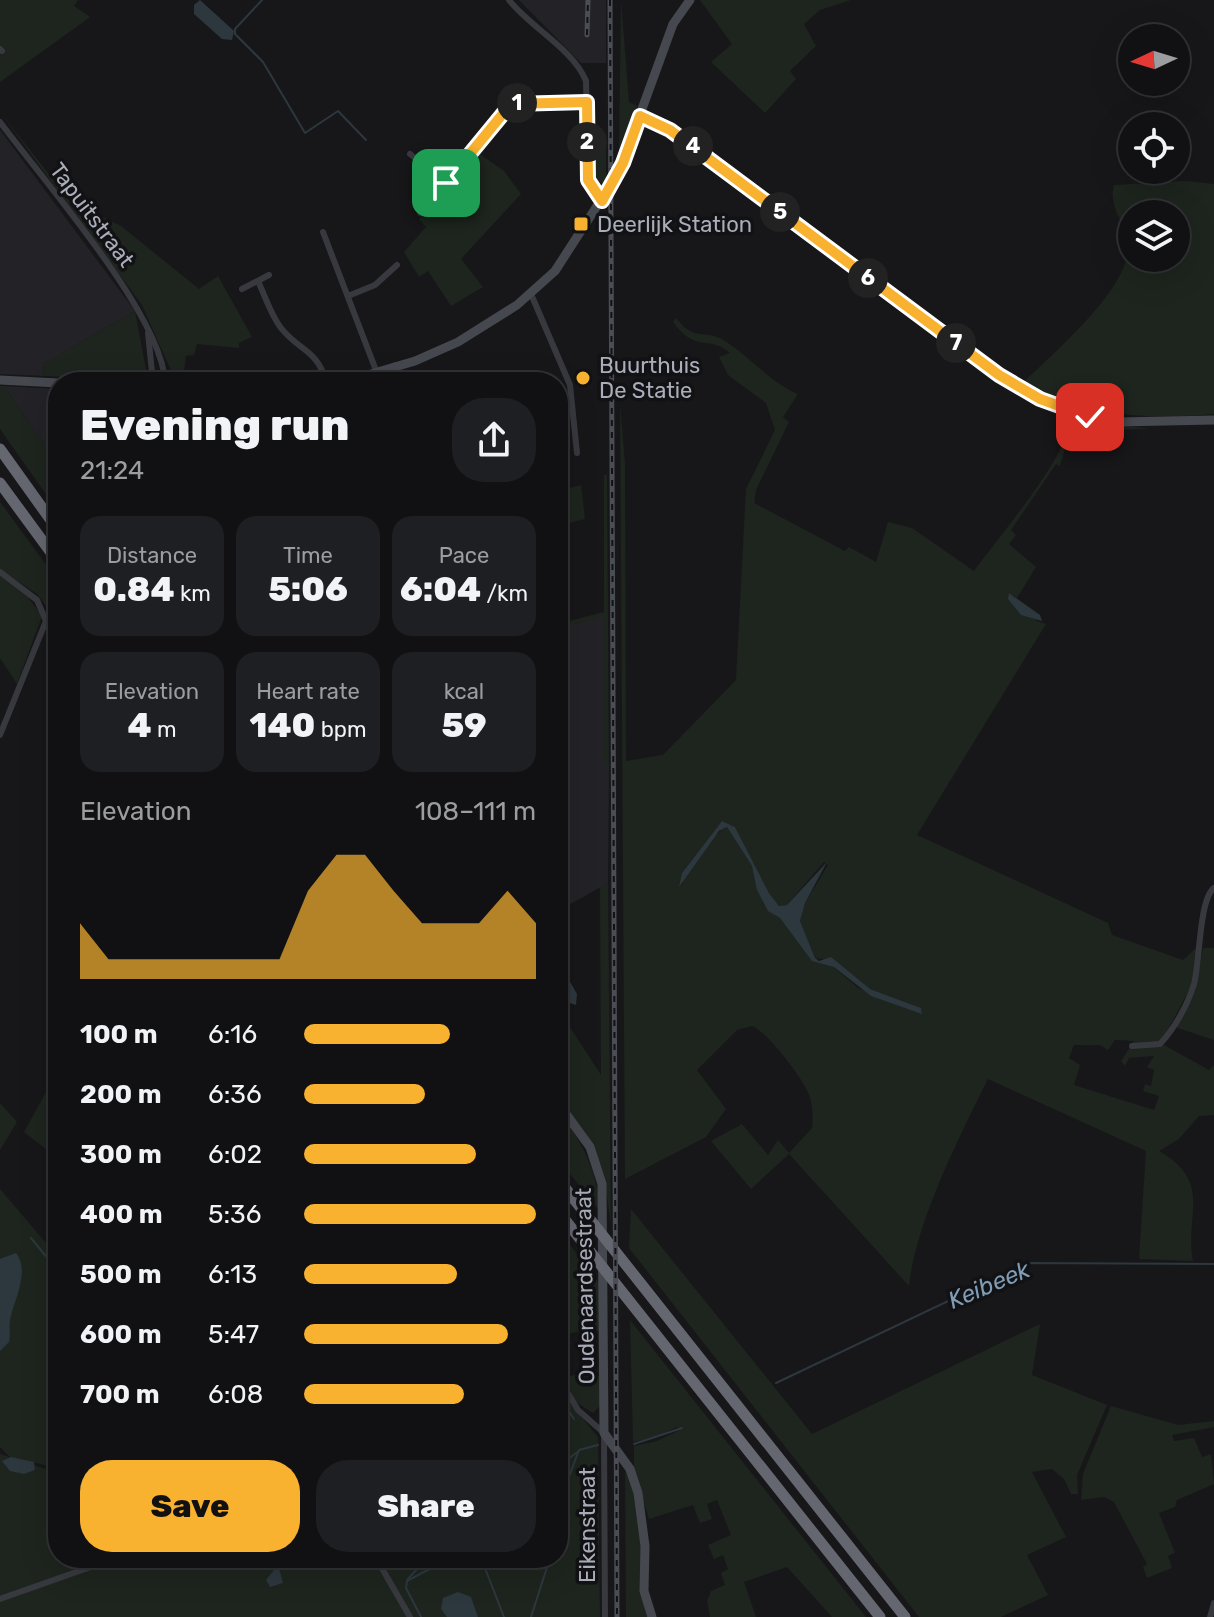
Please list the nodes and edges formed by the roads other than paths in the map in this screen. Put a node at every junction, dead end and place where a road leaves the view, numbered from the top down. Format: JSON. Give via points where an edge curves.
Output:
{"nodes":[{"id":1,"x":509,"y":0,"type":"edge"},
{"id":2,"x":690,"y":0,"type":"edge"},
{"id":3,"x":587,"y":102,"type":"junction"},
{"id":4,"x":640,"y":116,"type":"junction"},
{"id":5,"x":0,"y":122,"type":"edge"},
{"id":6,"x":410,"y":154,"type":"dead end"},
{"id":7,"x":446,"y":183,"type":"junction"},
{"id":8,"x":602,"y":201,"type":"junction"},
{"id":9,"x":420,"y":213,"type":"dead end"},
{"id":10,"x":323,"y":232,"type":"dead end"},
{"id":11,"x":397,"y":265,"type":"dead end"},
{"id":12,"x":269,"y":275,"type":"dead end"},
{"id":13,"x":258,"y":281,"type":"junction"},
{"id":14,"x":242,"y":289,"type":"dead end"},
{"id":15,"x":531,"y":294,"type":"junction"},
{"id":16,"x":348,"y":296,"type":"junction"},
{"id":17,"x":148,"y":333,"type":"junction"},
{"id":18,"x":395,"y":367,"type":"junction"},
{"id":19,"x":152,"y":372,"type":"edge"},
{"id":20,"x":163,"y":372,"type":"edge"},
{"id":21,"x":321,"y":372,"type":"edge"},
{"id":22,"x":377,"y":372,"type":"edge"},
{"id":23,"x":380,"y":372,"type":"edge"},
{"id":24,"x":395,"y":372,"type":"edge"},
{"id":25,"x":564,"y":372,"type":"edge"},
{"id":26,"x":0,"y":380,"type":"edge"},
{"id":27,"x":568,"y":380,"type":"edge"},
{"id":28,"x":48,"y":382,"type":"edge"},
{"id":29,"x":1214,"y":420,"type":"edge"},
{"id":30,"x":0,"y":449,"type":"edge"},
{"id":31,"x":577,"y":453,"type":"dead end"},
{"id":32,"x":0,"y":483,"type":"edge"},
{"id":33,"x":48,"y":516,"type":"edge"},
{"id":34,"x":48,"y":548,"type":"edge"},
{"id":35,"x":0,"y":572,"type":"edge"},
{"id":36,"x":0,"y":735,"type":"edge"},
{"id":37,"x":1214,"y":888,"type":"edge"},
{"id":38,"x":1132,"y":1046,"type":"dead end"},
{"id":39,"x":568,"y":1117,"type":"edge"},
{"id":40,"x":568,"y":1192,"type":"edge"},
{"id":41,"x":568,"y":1224,"type":"edge"},
{"id":42,"x":568,"y":1394,"type":"edge"},
{"id":43,"x":604,"y":1433,"type":"junction"},
{"id":44,"x":88,"y":1568,"type":"edge"},
{"id":45,"x":382,"y":1568,"type":"edge"},
{"id":46,"x":0,"y":1599,"type":"edge"},
{"id":47,"x":1214,"y":1603,"type":"edge"},
{"id":48,"x":410,"y":1617,"type":"edge"},
{"id":49,"x":605,"y":1617,"type":"edge"},
{"id":50,"x":652,"y":1617,"type":"edge"},
{"id":51,"x":880,"y":1617,"type":"edge"},
{"id":52,"x":905,"y":1617,"type":"edge"},
{"id":53,"x":1210,"y":1617,"type":"edge"}],
"edges":[{"from":1,"to":3,"type":"street","via":[[581,69]]},
{"from":2,"to":4,"type":"street","via":[[673,24]]},
{"from":3,"to":7,"type":"street","via":[[511,104]]},
{"from":3,"to":8,"type":"street","via":[[588,180]]},
{"from":4,"to":8,"type":"street"},
{"from":4,"to":29,"type":"street","via":[[670,130],[1017,386],[1079,414],[1142,424]]},
{"from":5,"to":17,"type":"street","name":"Tapuitstraat","via":[[134,300]]},
{"from":6,"to":7,"type":"street"},
{"from":7,"to":9,"type":"street"},
{"from":8,"to":15,"type":"street","via":[[555,271]]},
{"from":10,"to":16,"type":"street"},
{"from":11,"to":16,"type":"street","via":[[375,285]]},
{"from":12,"to":13,"type":"street"},
{"from":13,"to":14,"type":"street"},
{"from":13,"to":21,"type":"street","via":[[279,326],[312,352]]},
{"from":15,"to":18,"type":"street","via":[[458,342]]},
{"from":15,"to":25,"type":"street"},
{"from":16,"to":22,"type":"street"},
{"from":17,"to":19,"type":"street","name":"Tapuitstraat"},
{"from":17,"to":20,"type":"street","name":"Tapuitstraat"},
{"from":18,"to":23,"type":"street"},
{"from":18,"to":24,"type":"street"},
{"from":26,"to":28,"type":"street"},
{"from":27,"to":31,"type":"street"},
{"from":30,"to":33,"type":"highway"},
{"from":32,"to":34,"type":"highway"},
{"from":35,"to":36,"type":"street","via":[[37,600],[46,621]]},
{"from":37,"to":38,"type":"street","via":[[1205,903],[1201,951],[1184,1007],[1160,1044]]},
{"from":39,"to":43,"type":"street","name":"Oudenaardsestraat","via":[[590,1147],[602,1184]]},
{"from":40,"to":52,"type":"highway"},
{"from":41,"to":51,"type":"highway"},
{"from":42,"to":43,"type":"street"},
{"from":43,"to":49,"type":"street","name":"Eikenstraat"},
{"from":43,"to":50,"type":"street","via":[[630,1469],[638,1493],[644,1591]]},
{"from":44,"to":46,"type":"street"},
{"from":45,"to":48,"type":"street"},
{"from":47,"to":53,"type":"street"}]}
